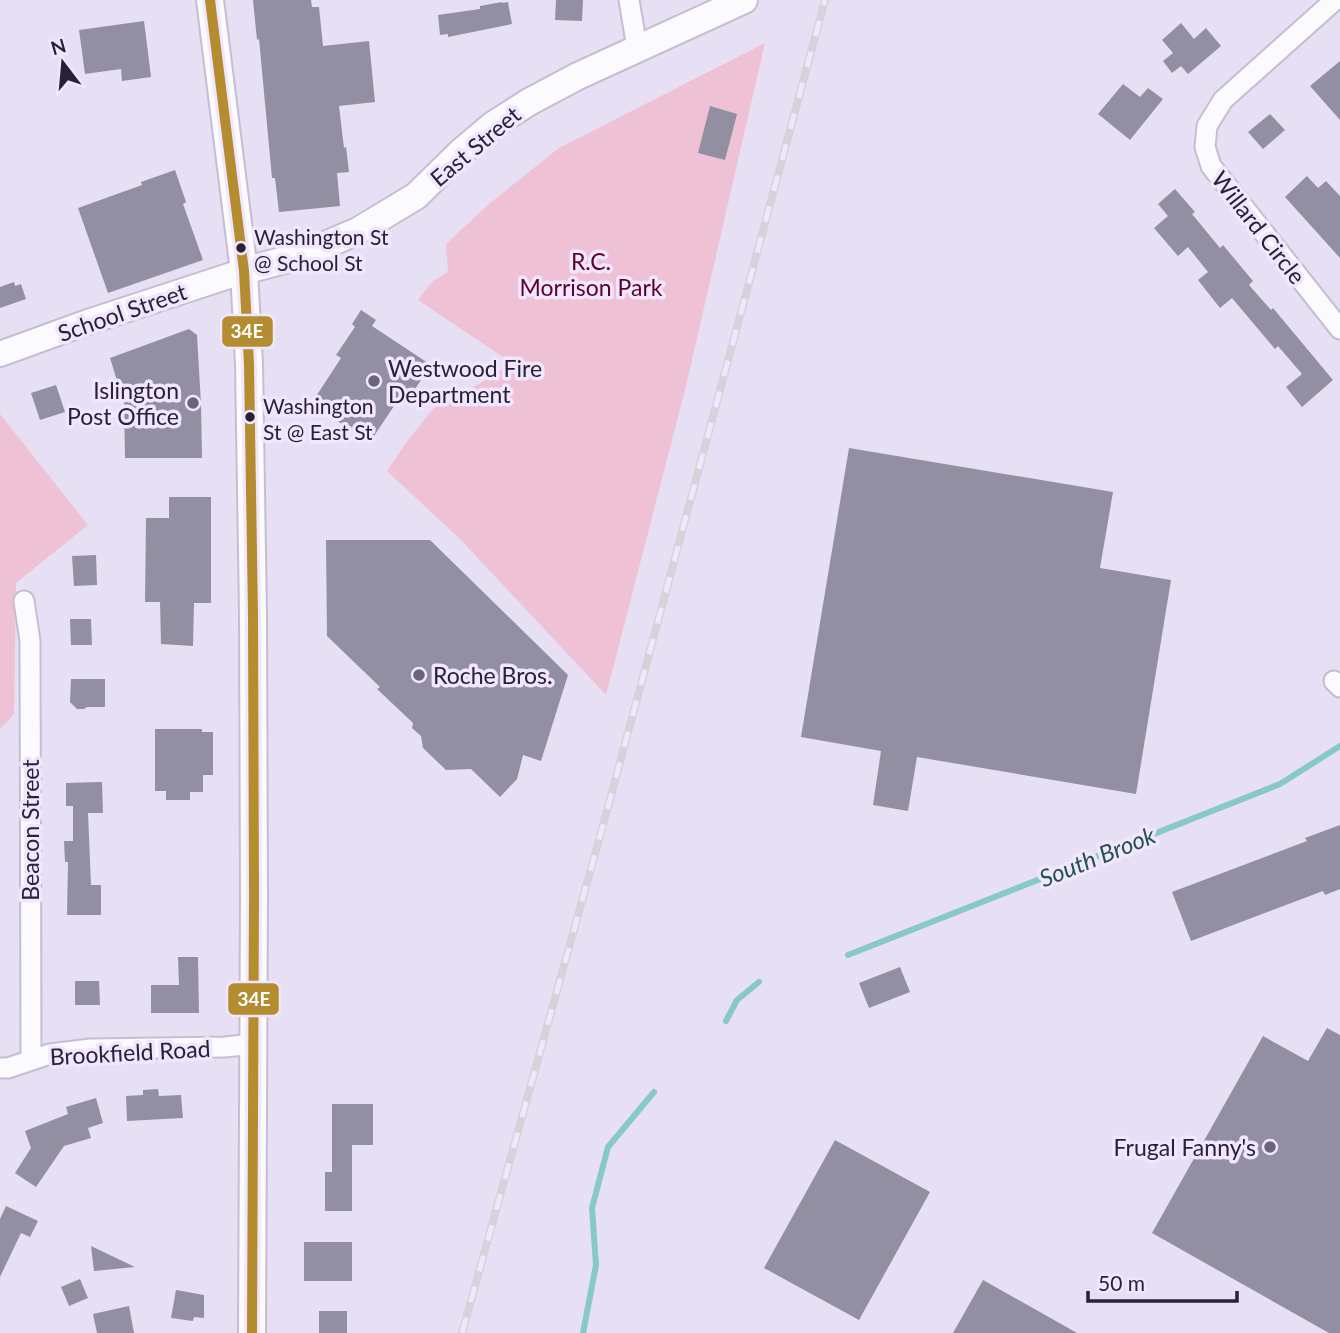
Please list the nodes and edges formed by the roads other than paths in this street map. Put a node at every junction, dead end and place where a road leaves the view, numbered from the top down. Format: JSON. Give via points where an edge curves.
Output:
{"nodes":[{"id":1,"x":210,"y":0,"type":"edge"},
{"id":2,"x":629,"y":0,"type":"edge"},
{"id":3,"x":744,"y":0,"type":"edge"},
{"id":4,"x":1335,"y":0,"type":"edge"},
{"id":5,"x":637,"y":48,"type":"junction"},
{"id":6,"x":244,"y":271,"type":"junction"},
{"id":7,"x":1340,"y":329,"type":"edge"},
{"id":8,"x":0,"y":354,"type":"edge"},
{"id":9,"x":24,"y":601,"type":"dead end"},
{"id":10,"x":254,"y":1044,"type":"junction"},
{"id":11,"x":30,"y":1059,"type":"junction"},
{"id":12,"x":3,"y":1071,"type":"edge"},
{"id":13,"x":252,"y":1333,"type":"edge"}],
"edges":[{"from":1,"to":6,"type":"main road"},
{"from":2,"to":5,"type":"street"},
{"from":3,"to":5,"type":"main road","name":"East Street"},
{"from":4,"to":7,"type":"street","name":"Willard Circle","via":[[1223,100],[1207,126],[1205,147],[1211,166]]},
{"from":5,"to":6,"type":"main road","name":"East Street","via":[[541,95],[493,125],[416,196],[358,232],[299,256]]},
{"from":6,"to":8,"type":"street","name":"School Street"},
{"from":6,"to":10,"type":"main road","via":[[252,514]]},
{"from":9,"to":11,"type":"street","name":"Beacon Street","via":[[30,641]]},
{"from":10,"to":11,"type":"street","name":"Brookfield Road","via":[[91,1049]]},
{"from":10,"to":13,"type":"main road"},
{"from":11,"to":12,"type":"street","name":"Brookfield Road"}]}
